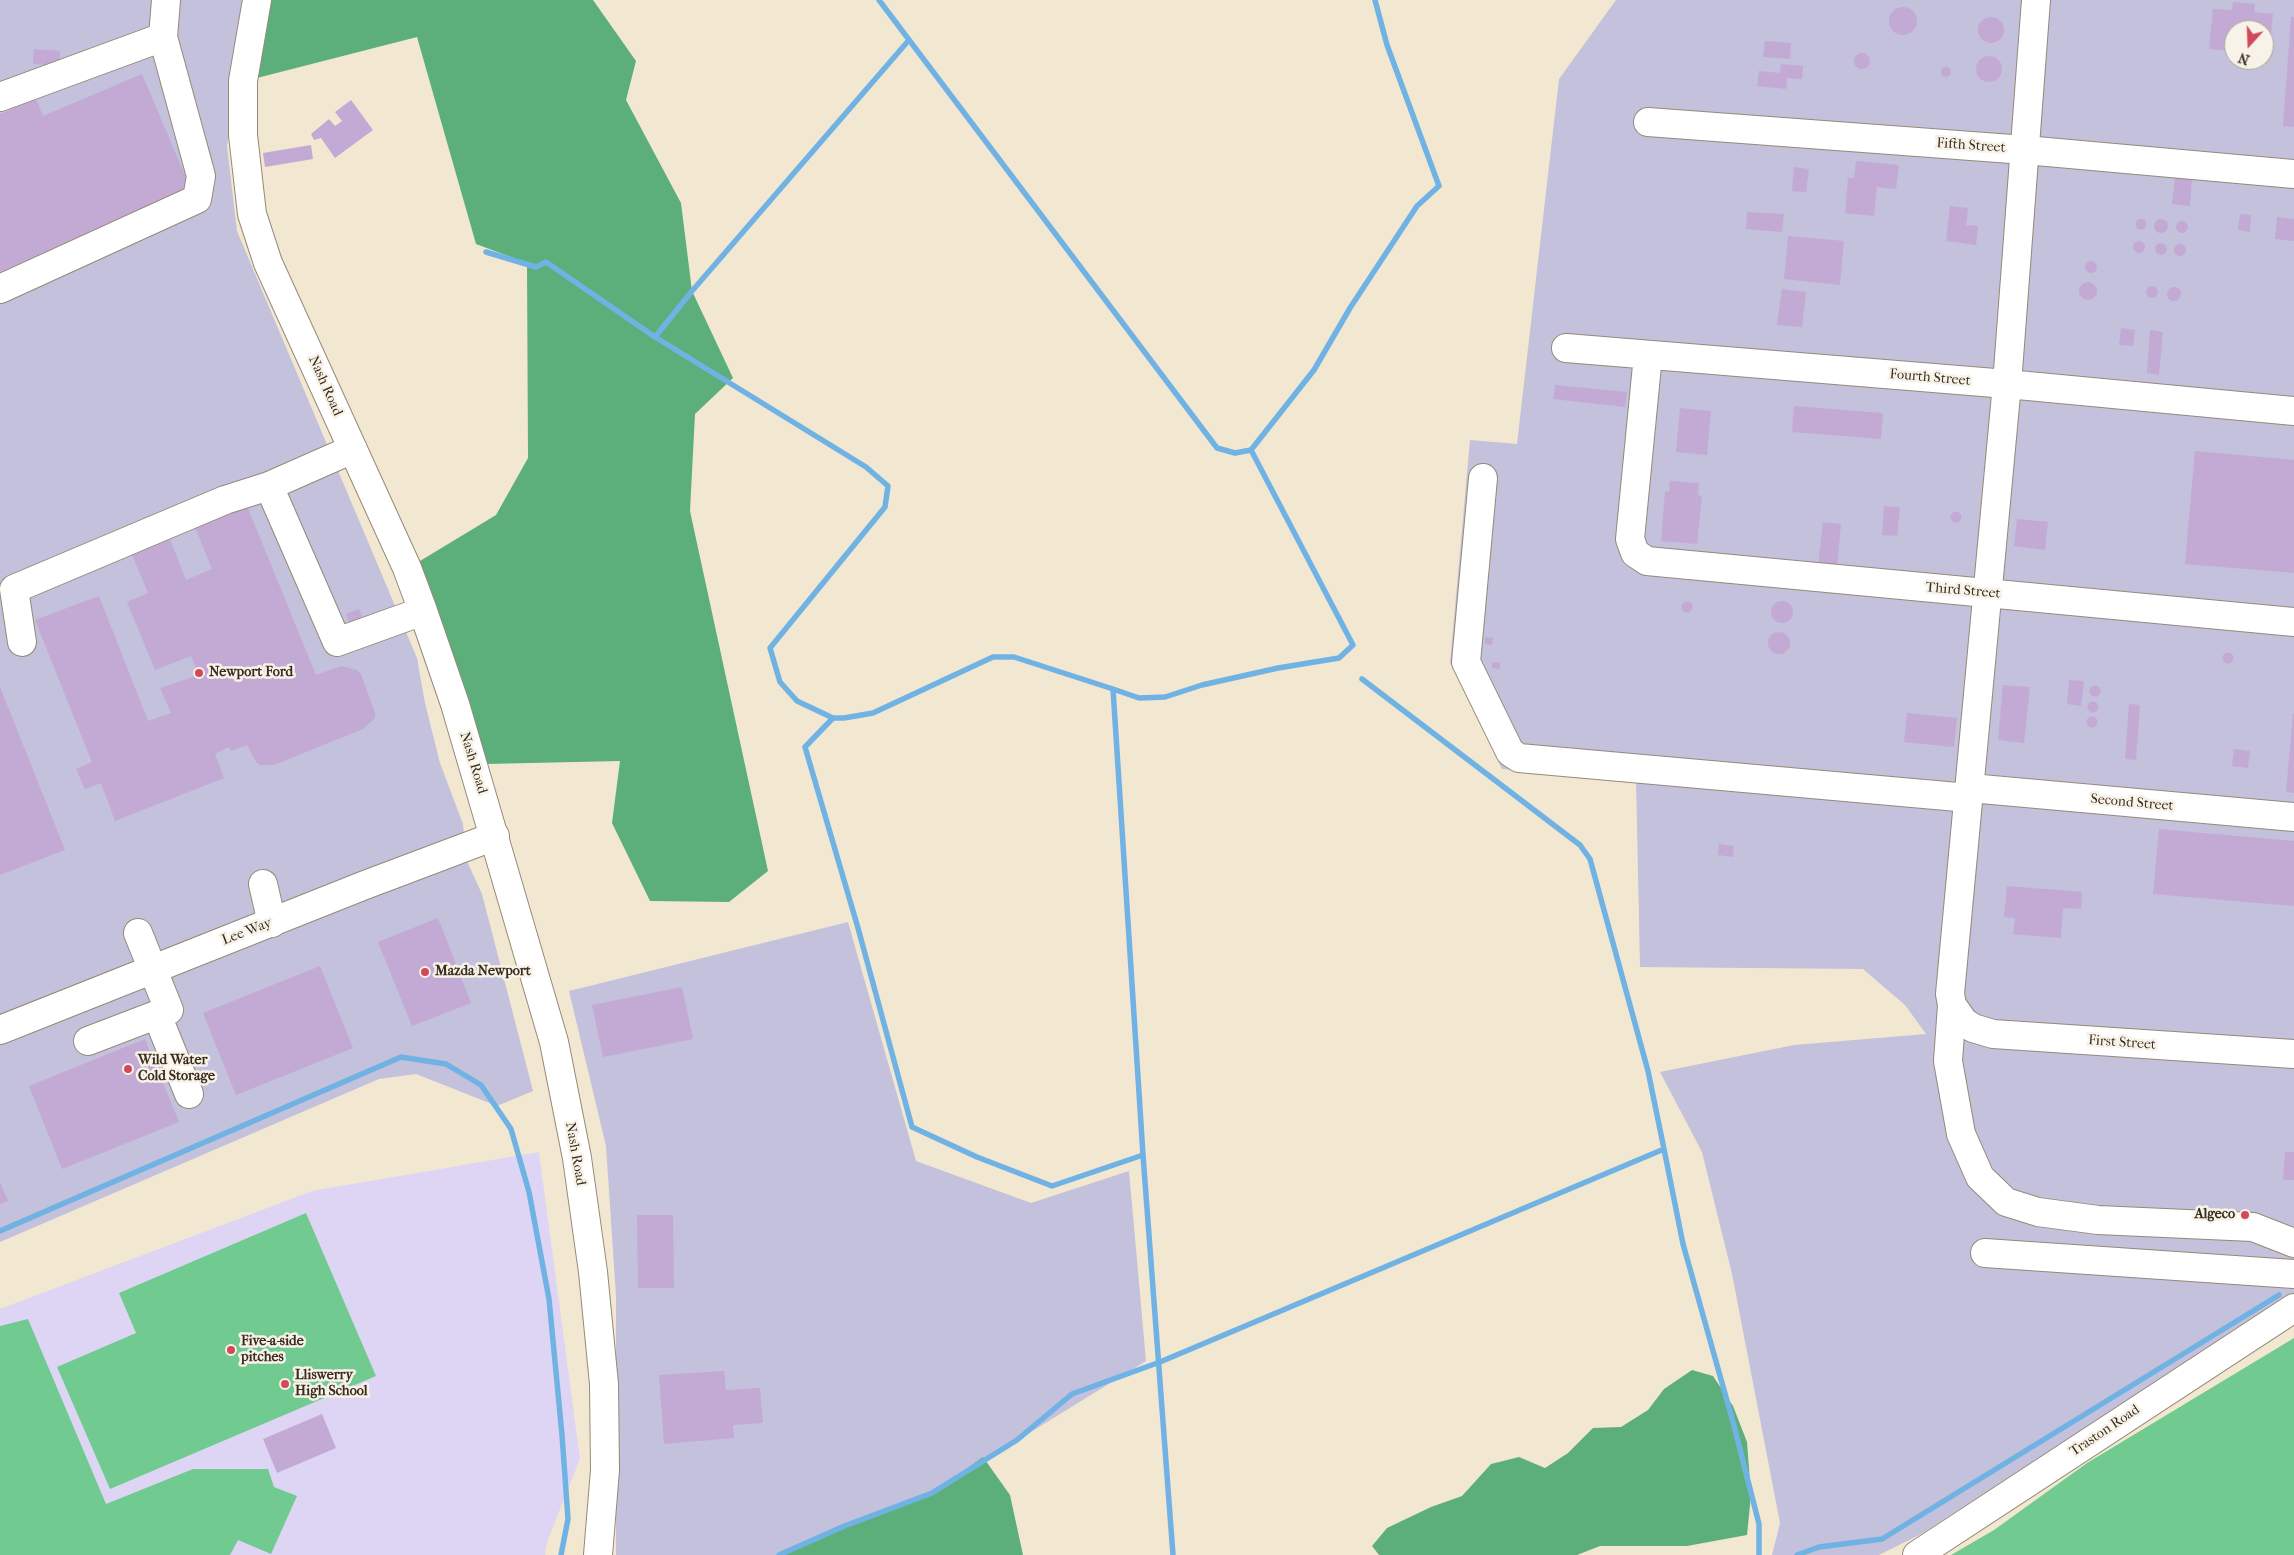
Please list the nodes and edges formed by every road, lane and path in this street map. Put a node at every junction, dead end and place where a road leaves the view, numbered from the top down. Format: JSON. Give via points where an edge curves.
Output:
{"nodes":[{"id":1,"x":166,"y":0,"type":"edge"},
{"id":2,"x":257,"y":0,"type":"edge"},
{"id":3,"x":2036,"y":0,"type":"edge"},
{"id":4,"x":163,"y":37,"type":"junction"},
{"id":5,"x":0,"y":97,"type":"edge"},
{"id":6,"x":1648,"y":122,"type":"dead end"},
{"id":7,"x":2025,"y":150,"type":"junction"},
{"id":8,"x":2294,"y":174,"type":"edge"},
{"id":9,"x":0,"y":289,"type":"edge"},
{"id":10,"x":1566,"y":348,"type":"dead end"},
{"id":11,"x":1648,"y":355,"type":"junction"},
{"id":12,"x":2007,"y":384,"type":"junction"},
{"id":13,"x":2294,"y":411,"type":"edge"},
{"id":14,"x":353,"y":449,"type":"junction"},
{"id":15,"x":1484,"y":478,"type":"dead end"},
{"id":16,"x":269,"y":486,"type":"junction"},
{"id":17,"x":1986,"y":593,"type":"junction"},
{"id":18,"x":423,"y":611,"type":"junction"},
{"id":19,"x":2294,"y":622,"type":"edge"},
{"id":20,"x":22,"y":642,"type":"dead end"},
{"id":21,"x":1969,"y":793,"type":"junction"},
{"id":22,"x":2294,"y":817,"type":"edge"},
{"id":23,"x":495,"y":836,"type":"junction"},
{"id":24,"x":263,"y":884,"type":"dead end"},
{"id":25,"x":272,"y":922,"type":"junction"},
{"id":26,"x":138,"y":933,"type":"dead end"},
{"id":27,"x":152,"y":970,"type":"junction"},
{"id":28,"x":1954,"y":1009,"type":"junction"},
{"id":29,"x":157,"y":1015,"type":"junction"},
{"id":30,"x":0,"y":1030,"type":"edge"},
{"id":31,"x":88,"y":1041,"type":"dead end"},
{"id":32,"x":2294,"y":1054,"type":"edge"},
{"id":33,"x":189,"y":1094,"type":"dead end"},
{"id":34,"x":2294,"y":1243,"type":"edge"},
{"id":35,"x":1985,"y":1253,"type":"dead end"},
{"id":36,"x":2294,"y":1274,"type":"edge"},
{"id":37,"x":2293,"y":1310,"type":"edge"},
{"id":38,"x":598,"y":1555,"type":"edge"},
{"id":39,"x":1917,"y":1555,"type":"edge"}],
"edges":[{"from":1,"to":4,"type":"street"},
{"from":2,"to":14,"type":"street","name":"Nash Road","via":[[243,81],[243,135],[252,214],[268,263]]},
{"from":3,"to":7,"type":"street"},
{"from":4,"to":5,"type":"street"},
{"from":4,"to":9,"type":"street","via":[[201,176],[197,199]]},
{"from":6,"to":7,"type":"street","name":"Fifth Street"},
{"from":7,"to":8,"type":"street","name":"Fifth Street"},
{"from":7,"to":12,"type":"street"},
{"from":10,"to":11,"type":"street","name":"Fourth Street"},
{"from":11,"to":12,"type":"street","name":"Fourth Street"},
{"from":11,"to":17,"type":"street","name":"Third Street","via":[[1630,539],[1635,553],[1654,562]]},
{"from":12,"to":13,"type":"street","name":"Fourth Street"},
{"from":12,"to":17,"type":"street"},
{"from":14,"to":16,"type":"street"},
{"from":14,"to":18,"type":"street","name":"Nash Road"},
{"from":15,"to":21,"type":"street","name":"Second Street","via":[[1466,662],[1510,752],[1519,758]]},
{"from":16,"to":18,"type":"street","via":[[337,642]]},
{"from":16,"to":20,"type":"street","via":[[225,500],[14,588]]},
{"from":17,"to":19,"type":"street","name":"Third Street"},
{"from":17,"to":21,"type":"street"},
{"from":18,"to":23,"type":"street","name":"Nash Road"},
{"from":21,"to":22,"type":"street","name":"Second Street"},
{"from":21,"to":28,"type":"street","via":[[1950,994]]},
{"from":23,"to":25,"type":"street","name":"Lee Way"},
{"from":23,"to":38,"type":"street","name":"Nash Road","via":[[554,1042],[577,1158],[604,1384],[605,1470]]},
{"from":24,"to":25,"type":"street"},
{"from":25,"to":27,"type":"street","name":"Lee Way"},
{"from":26,"to":27,"type":"street"},
{"from":27,"to":29,"type":"street","via":[[169,1010]]},
{"from":27,"to":30,"type":"street","name":"Lee Way"},
{"from":28,"to":32,"type":"street","name":"First Street","via":[[1973,1028],[1993,1034]]},
{"from":28,"to":34,"type":"street","via":[[1948,1061],[1961,1134],[1980,1177],[2006,1202],[2038,1212],[2098,1220],[2254,1228]]},
{"from":29,"to":31,"type":"street"},
{"from":29,"to":33,"type":"street"},
{"from":35,"to":36,"type":"street"},
{"from":37,"to":39,"type":"street","name":"Traston Road"}]}
